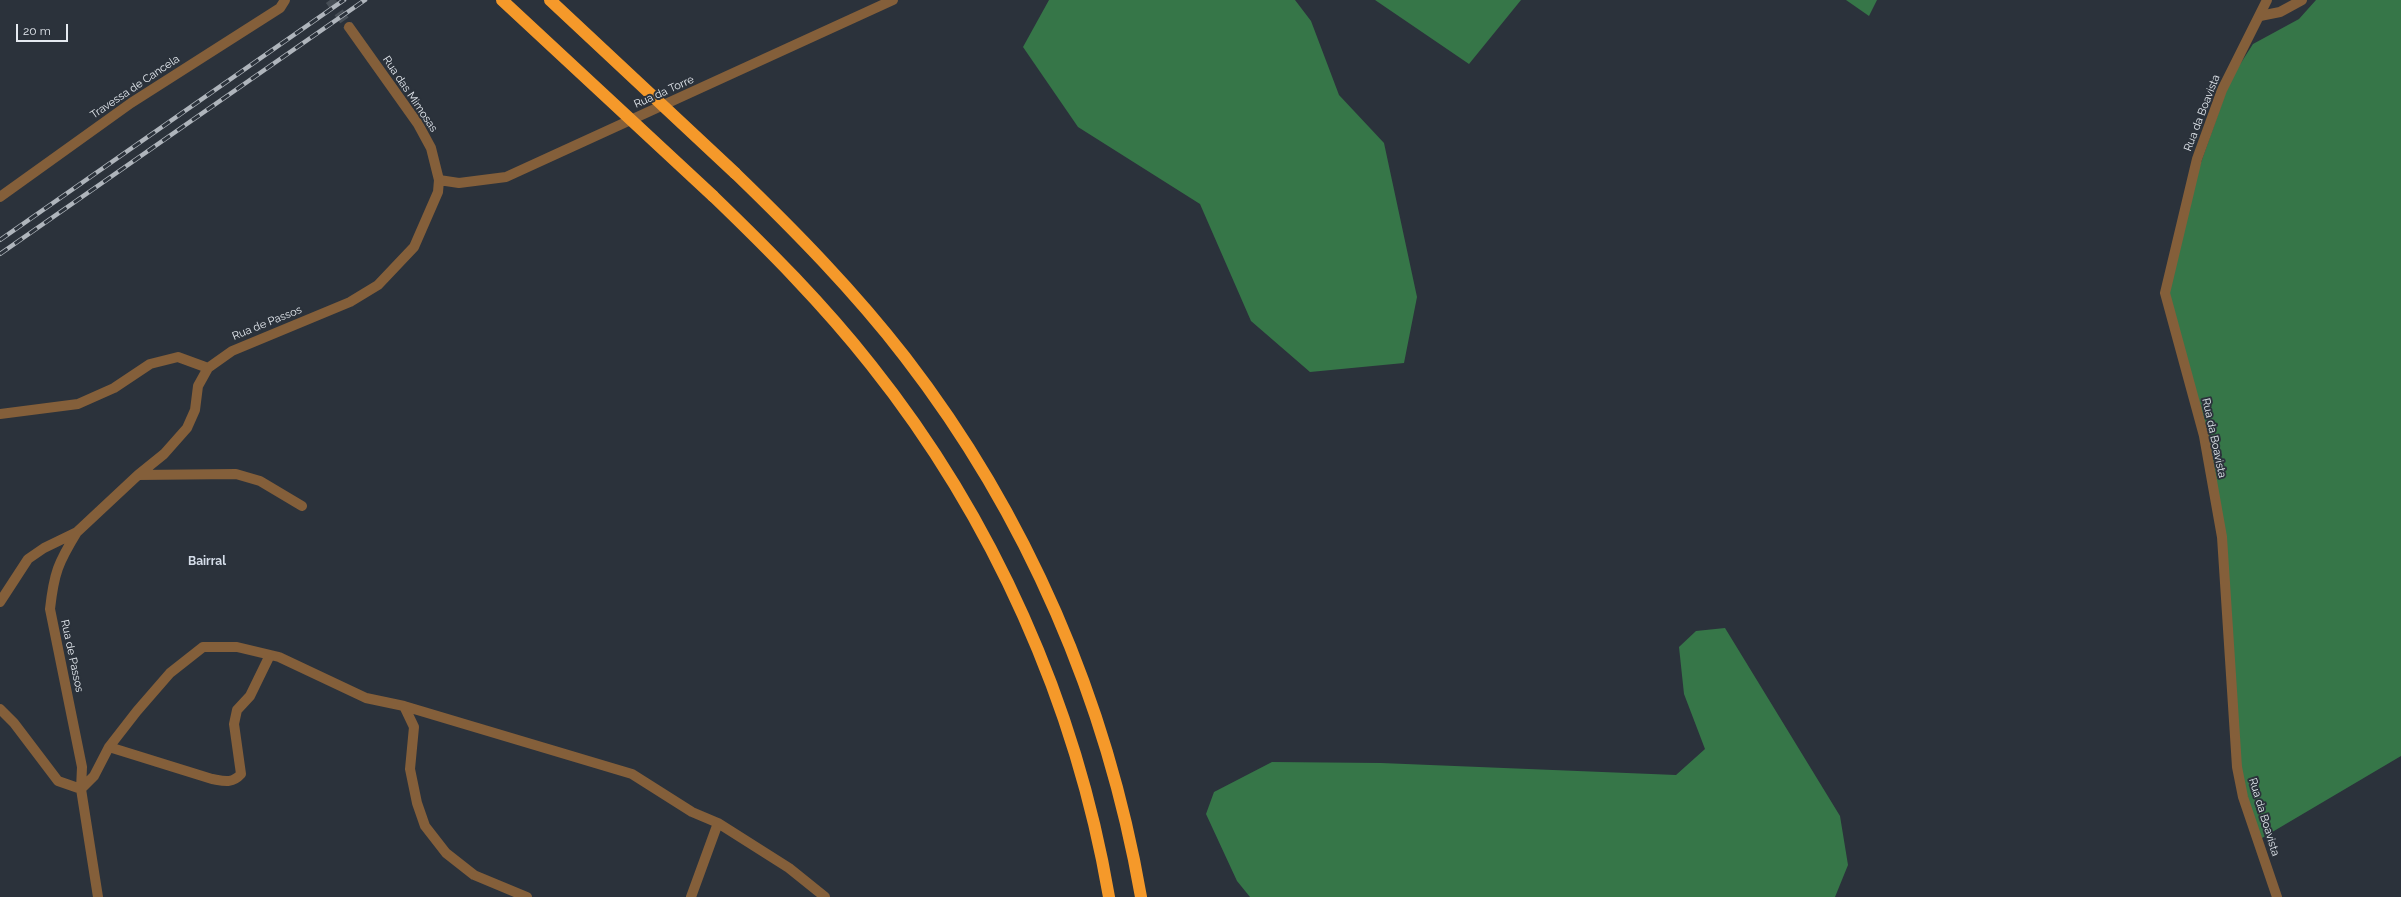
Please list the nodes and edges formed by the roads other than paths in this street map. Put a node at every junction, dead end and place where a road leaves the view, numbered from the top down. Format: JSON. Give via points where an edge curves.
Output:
{"nodes":[{"id":1,"x":285,"y":0,"type":"edge"},
{"id":2,"x":502,"y":0,"type":"edge"},
{"id":3,"x":550,"y":0,"type":"edge"},
{"id":4,"x":893,"y":0,"type":"edge"},
{"id":5,"x":2267,"y":0,"type":"edge"},
{"id":6,"x":2302,"y":0,"type":"edge"},
{"id":7,"x":2260,"y":16,"type":"junction"},
{"id":8,"x":349,"y":27,"type":"tunnel mouth"},
{"id":9,"x":440,"y":180,"type":"junction"},
{"id":10,"x":0,"y":196,"type":"edge"},
{"id":11,"x":208,"y":368,"type":"junction"},
{"id":12,"x":0,"y":414,"type":"edge"},
{"id":13,"x":138,"y":475,"type":"junction"},
{"id":14,"x":302,"y":506,"type":"dead end"},
{"id":15,"x":77,"y":532,"type":"junction"},
{"id":16,"x":0,"y":602,"type":"edge"},
{"id":17,"x":270,"y":655,"type":"junction"},
{"id":18,"x":404,"y":706,"type":"junction"},
{"id":19,"x":0,"y":709,"type":"edge"},
{"id":20,"x":109,"y":747,"type":"junction"},
{"id":21,"x":81,"y":789,"type":"junction"},
{"id":22,"x":718,"y":824,"type":"junction"},
{"id":23,"x":98,"y":897,"type":"edge"},
{"id":24,"x":527,"y":897,"type":"edge"},
{"id":25,"x":691,"y":897,"type":"edge"},
{"id":26,"x":825,"y":897,"type":"edge"},
{"id":27,"x":1109,"y":897,"type":"edge"},
{"id":28,"x":1141,"y":897,"type":"edge"},
{"id":29,"x":2277,"y":897,"type":"edge"}],
"edges":[{"from":1,"to":10,"type":"street","name":"Travessa de Cancela","via":[[280,8],[130,103]]},
{"from":2,"to":27,"type":"highway","bridge":true,"via":[[713,196],[802,286],[871,365],[937,456],[975,520],[1022,613],[1053,689],[1088,799]]},
{"from":3,"to":28,"type":"highway","bridge":true,"via":[[735,173],[822,260],[890,338],[950,420],[1004,507],[1041,578],[1081,672],[1115,776]]},
{"from":4,"to":9,"type":"street","name":"Rua da Torre","via":[[506,177],[460,183]]},
{"from":5,"to":7,"type":"street","name":"Rua da Boavista"},
{"from":6,"to":7,"type":"street","via":[[2280,12]]},
{"from":7,"to":29,"type":"street","name":"Rua da Boavista","via":[[2222,90],[2197,159],[2165,293],[2204,436],[2222,537],[2237,767],[2243,796]]},
{"from":8,"to":9,"type":"street","name":"Rua das Mimosas","via":[[418,124],[431,148]]},
{"from":9,"to":11,"type":"street","name":"Rua de Passos","via":[[434,204],[414,247],[378,285],[350,302],[232,351]]},
{"from":11,"to":12,"type":"street","via":[[178,358],[150,364],[114,388],[78,404]]},
{"from":11,"to":13,"type":"street","name":"Rua de Passos","via":[[198,386],[195,410],[187,428],[164,454]]},
{"from":13,"to":14,"type":"street","via":[[236,474],[260,481]]},
{"from":13,"to":15,"type":"street","name":"Rua de Passos"},
{"from":15,"to":16,"type":"street","name":"Rua de Passos","via":[[28,559]]},
{"from":15,"to":21,"type":"street","name":"Rua de Passos","via":[[59,561],[50,609],[82,767]]},
{"from":17,"to":18,"type":"street","via":[[366,698]]},
{"from":17,"to":20,"type":"street","via":[[237,647],[203,647],[170,673]]},
{"from":17,"to":20,"type":"street","via":[[250,696],[237,710],[234,724],[241,774],[236,780],[228,782],[212,779]]},
{"from":18,"to":22,"type":"street","via":[[632,774],[692,812]]},
{"from":18,"to":24,"type":"street","via":[[414,728],[410,769],[425,826],[446,853],[474,875]]},
{"from":19,"to":21,"type":"street","via":[[14,723],[58,781]]},
{"from":20,"to":21,"type":"street","via":[[94,776]]},
{"from":21,"to":23,"type":"street","name":"Rua de Passos"},
{"from":22,"to":25,"type":"street"},
{"from":22,"to":26,"type":"street","via":[[789,868]]}]}
